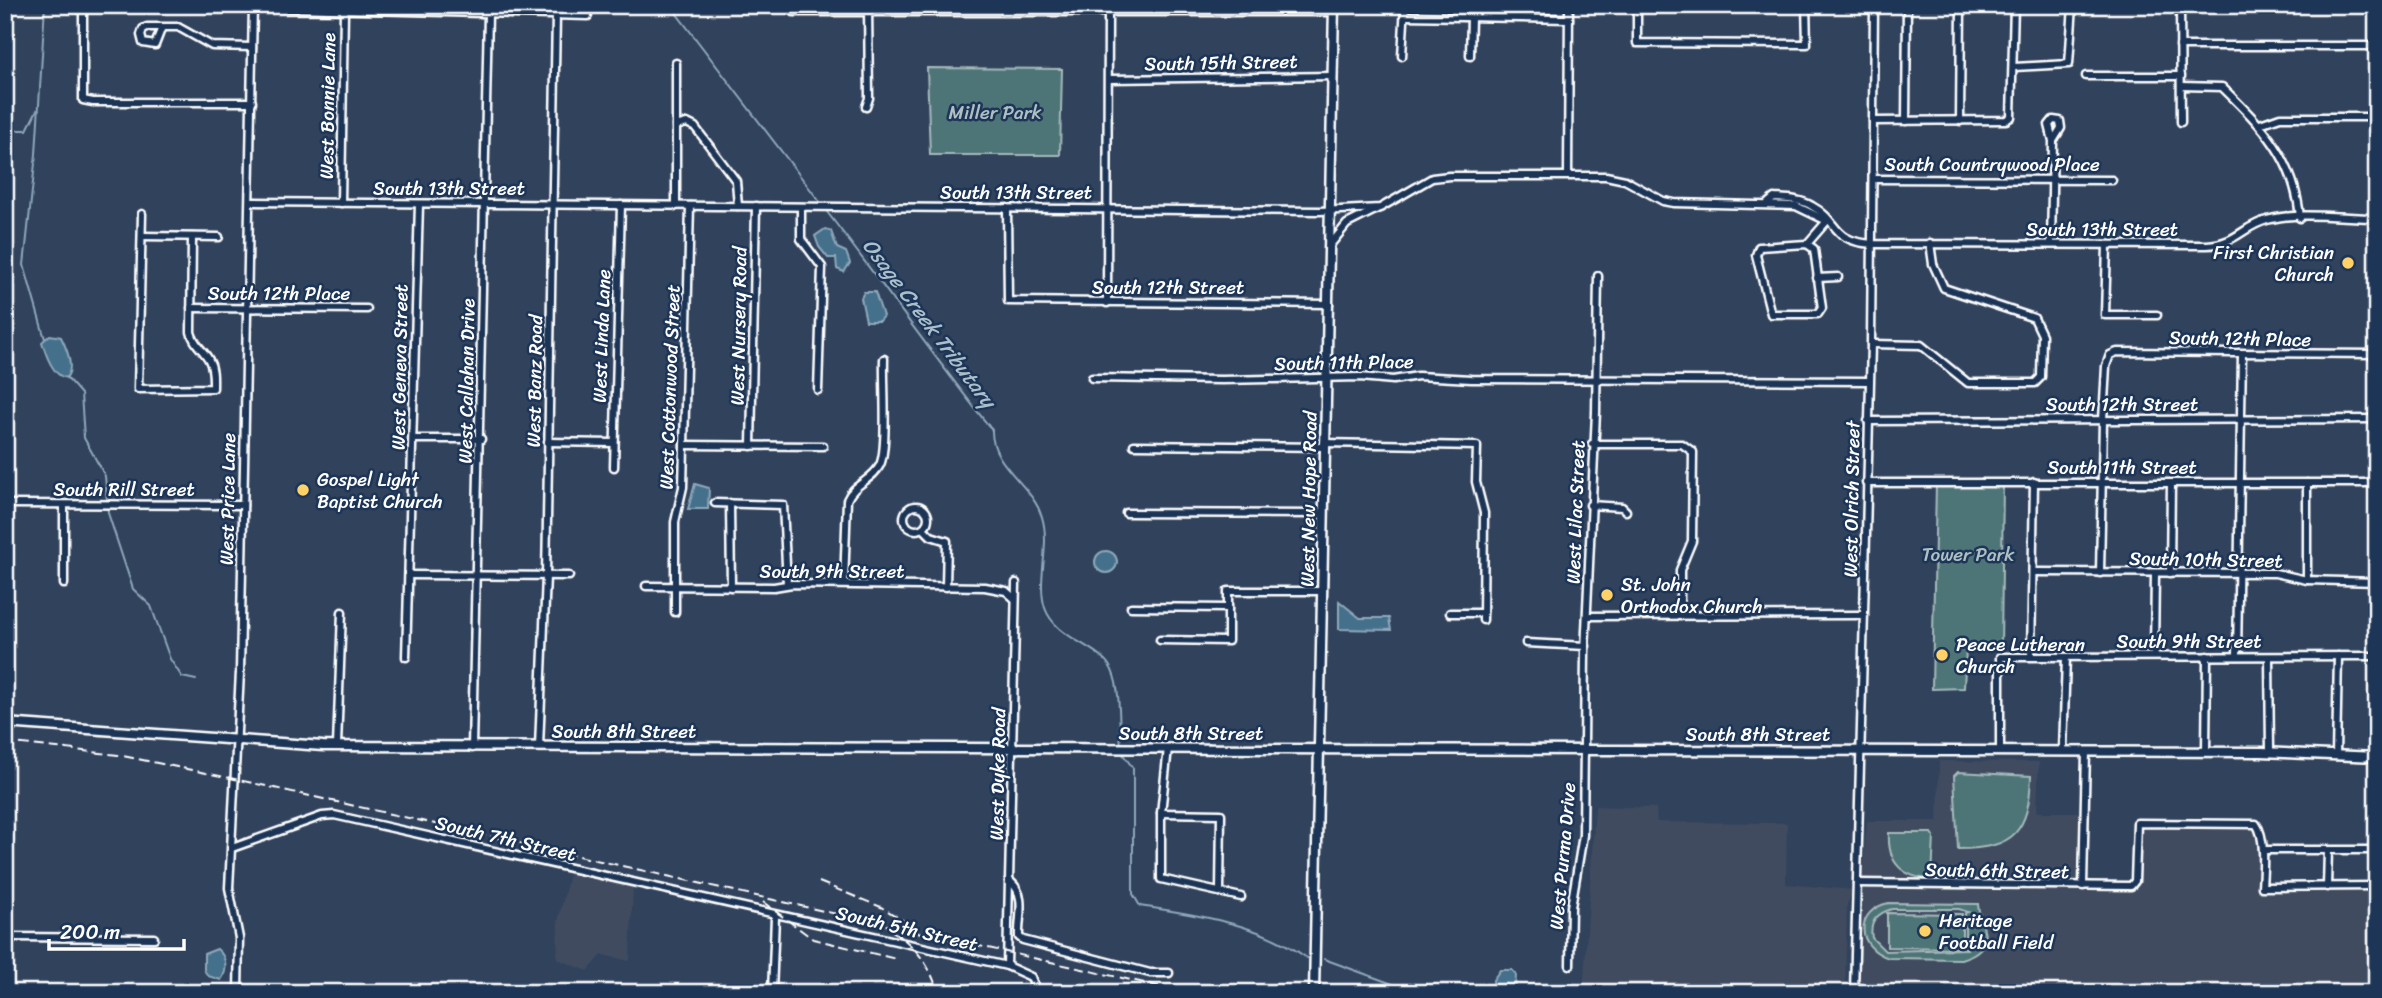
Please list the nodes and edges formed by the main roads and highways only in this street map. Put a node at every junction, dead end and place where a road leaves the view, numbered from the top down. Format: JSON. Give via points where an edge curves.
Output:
{"nodes":[{"id":1,"x":1334,"y":8,"type":"edge"},
{"id":2,"x":5,"y":723,"type":"edge"},
{"id":3,"x":1318,"y":749,"type":"junction"},
{"id":4,"x":2377,"y":757,"type":"edge"},
{"id":5,"x":1314,"y":993,"type":"edge"}],
"edges":[{"from":1,"to":3,"type":"main road","name":"West New Hope Road"},
{"from":2,"to":3,"type":"main road","name":"South 8th Street","via":[[337,746]]},
{"from":3,"to":4,"type":"main road","name":"South 8th Street","via":[[2270,752]]},
{"from":3,"to":5,"type":"main road","name":"West New Hope Road"}]}
